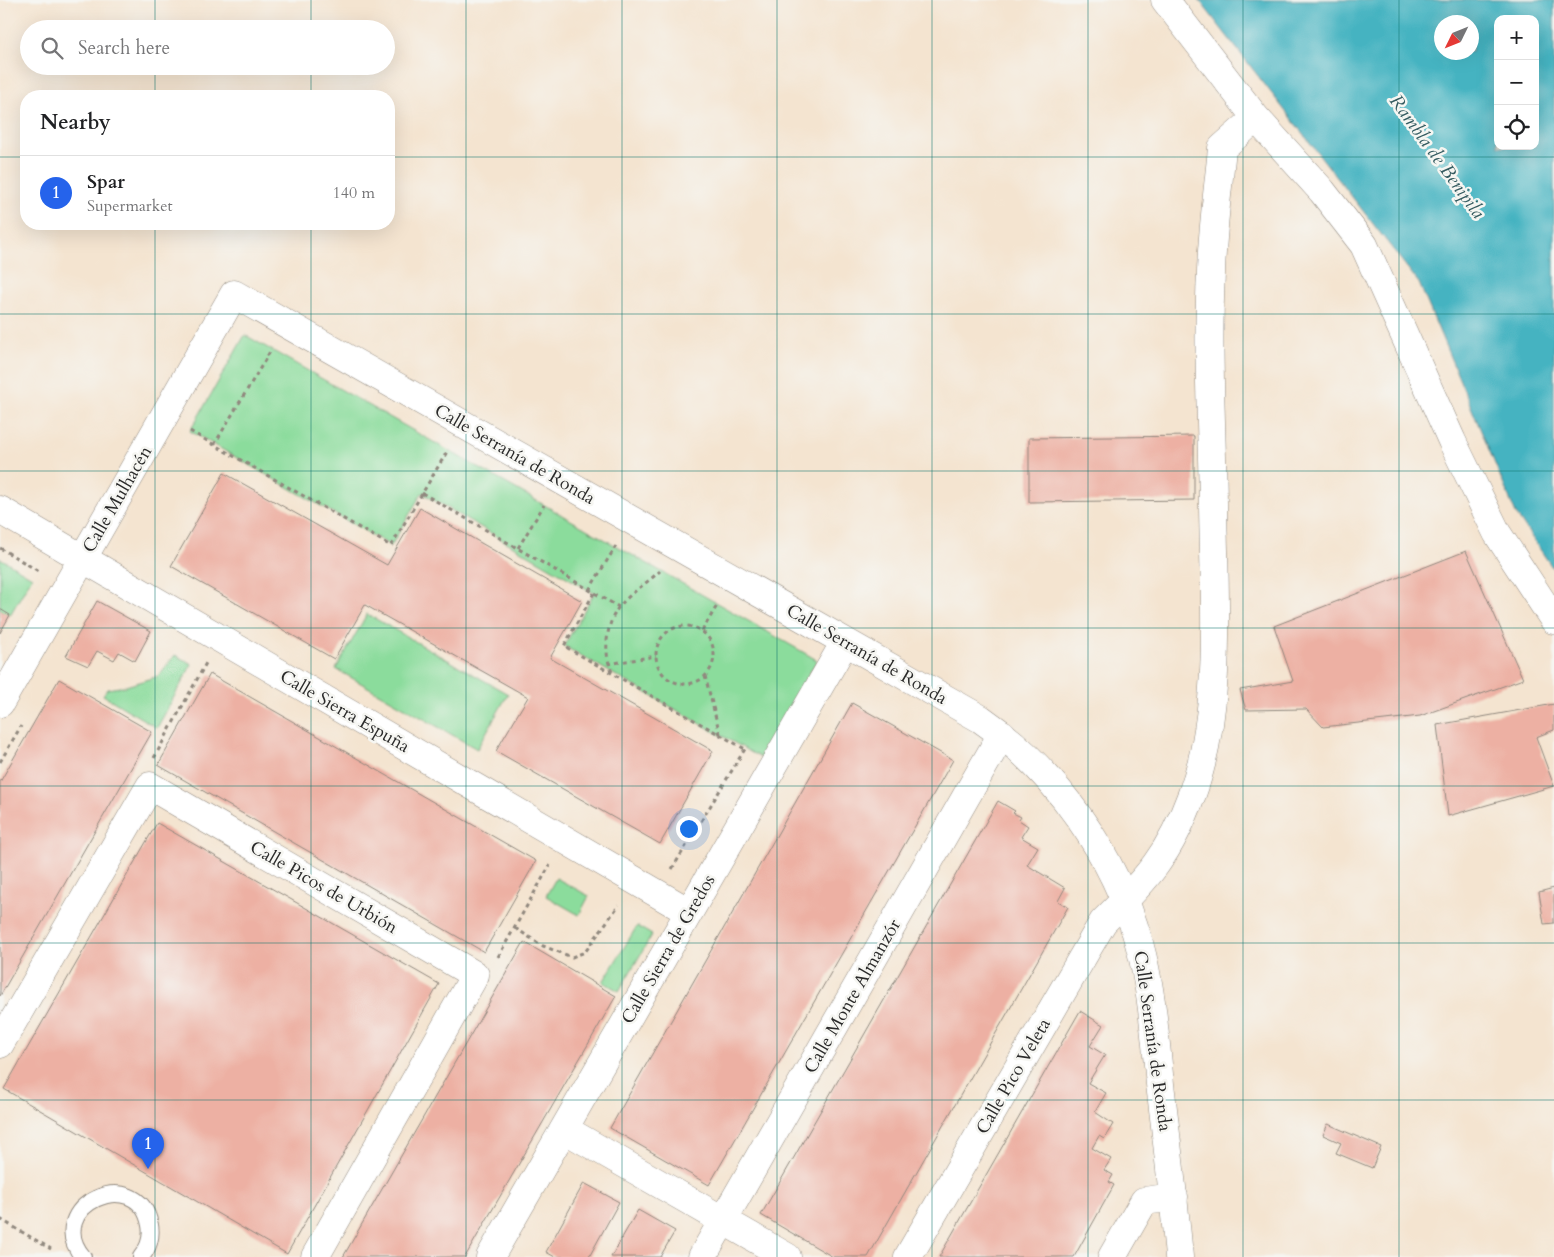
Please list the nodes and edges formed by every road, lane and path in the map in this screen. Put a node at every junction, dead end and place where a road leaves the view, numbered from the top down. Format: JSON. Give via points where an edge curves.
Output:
{"nodes":[{"id":1,"x":1164,"y":0,"type":"edge"},
{"id":2,"x":1256,"y":118,"type":"junction"},
{"id":3,"x":234,"y":294,"type":"joint"},
{"id":4,"x":271,"y":350,"type":"dead end"},
{"id":5,"x":190,"y":431,"type":"dead end"},
{"id":6,"x":214,"y":445,"type":"junction"},
{"id":7,"x":448,"y":450,"type":"dead end"},
{"id":8,"x":422,"y":493,"type":"junction"},
{"id":9,"x":544,"y":505,"type":"dead end"},
{"id":10,"x":0,"y":510,"type":"edge"},
{"id":11,"x":616,"y":546,"type":"dead end"},
{"id":12,"x":0,"y":548,"type":"edge"},
{"id":13,"x":518,"y":548,"type":"junction"},
{"id":14,"x":82,"y":558,"type":"junction"},
{"id":15,"x":660,"y":571,"type":"dead end"},
{"id":16,"x":40,"y":572,"type":"dead end"},
{"id":17,"x":589,"y":590,"type":"junction"},
{"id":18,"x":594,"y":593,"type":"junction"},
{"id":19,"x":718,"y":604,"type":"dead end"},
{"id":20,"x":619,"y":607,"type":"junction"},
{"id":21,"x":1554,"y":620,"type":"edge"},
{"id":22,"x":702,"y":631,"type":"junction"},
{"id":23,"x":845,"y":642,"type":"junction"},
{"id":24,"x":200,"y":656,"type":"dead end"},
{"id":25,"x":656,"y":656,"type":"junction"},
{"id":26,"x":608,"y":664,"type":"junction"},
{"id":27,"x":612,"y":673,"type":"junction"},
{"id":28,"x":705,"y":676,"type":"junction"},
{"id":29,"x":0,"y":703,"type":"edge"},
{"id":30,"x":1002,"y":734,"type":"junction"},
{"id":31,"x":720,"y":735,"type":"junction"},
{"id":32,"x":160,"y":748,"type":"dead end"},
{"id":33,"x":773,"y":766,"type":"junction"},
{"id":34,"x":1124,"y":901,"type":"junction"},
{"id":35,"x":524,"y":910,"type":"dead end"},
{"id":36,"x":689,"y":912,"type":"junction"},
{"id":37,"x":542,"y":946,"type":"dead end"},
{"id":38,"x":0,"y":1044,"type":"edge"},
{"id":39,"x":564,"y":1129,"type":"junction"},
{"id":40,"x":1174,"y":1197,"type":"junction"},
{"id":41,"x":0,"y":1219,"type":"edge"},
{"id":42,"x":724,"y":1220,"type":"junction"},
{"id":43,"x":57,"y":1252,"type":"dead end"},
{"id":44,"x":83,"y":1257,"type":"edge"},
{"id":45,"x":141,"y":1257,"type":"edge"},
{"id":46,"x":315,"y":1257,"type":"edge"},
{"id":47,"x":490,"y":1257,"type":"edge"},
{"id":48,"x":702,"y":1257,"type":"edge"},
{"id":49,"x":787,"y":1257,"type":"edge"},
{"id":50,"x":908,"y":1257,"type":"edge"},
{"id":51,"x":1112,"y":1257,"type":"edge"},
{"id":52,"x":1179,"y":1257,"type":"edge"}],
"edges":[{"from":1,"to":2,"type":"street"},
{"from":2,"to":21,"type":"street","via":[[1364,245],[1497,533]]},
{"from":2,"to":34,"type":"street","name":"Calle Pico Veleta","via":[[1222,148],[1213,235],[1210,310],[1215,643],[1205,743],[1193,792],[1172,840],[1158,864]]},
{"from":3,"to":14,"type":"street","name":"Calle Mulhacén"},
{"from":3,"to":23,"type":"street","name":"Calle Serranía de Ronda"},
{"from":4,"to":6,"type":"path"},
{"from":5,"to":6,"type":"path"},
{"from":6,"to":8,"type":"path","via":[[391,546]]},
{"from":7,"to":8,"type":"path"},
{"from":8,"to":13,"type":"path"},
{"from":9,"to":13,"type":"path"},
{"from":10,"to":14,"type":"street","name":"Calle Sierra Espuña"},
{"from":11,"to":17,"type":"path"},
{"from":12,"to":16,"type":"path"},
{"from":13,"to":17,"type":"path"},
{"from":14,"to":29,"type":"street","name":"Calle Mulhacén"},
{"from":14,"to":36,"type":"street","name":"Calle Sierra Espuña"},
{"from":15,"to":20,"type":"path"},
{"from":17,"to":18,"type":"path"},
{"from":18,"to":20,"type":"path"},
{"from":18,"to":27,"type":"path","via":[[564,646]]},
{"from":19,"to":22,"type":"path"},
{"from":20,"to":26,"type":"path","via":[[609,627]]},
{"from":22,"to":25,"type":"path","via":[[685,626],[675,628],[662,637]]},
{"from":22,"to":28,"type":"path","via":[[713,648],[714,658]]},
{"from":23,"to":30,"type":"street","name":"Calle Serranía de Ronda"},
{"from":23,"to":33,"type":"street","name":"Calle Sierra de Gredos"},
{"from":24,"to":32,"type":"path","via":[[208,661]]},
{"from":25,"to":26,"type":"path"},
{"from":25,"to":28,"type":"path","via":[[658,665],[673,681],[693,683]]},
{"from":26,"to":27,"type":"path"},
{"from":27,"to":31,"type":"path"},
{"from":28,"to":31,"type":"path"},
{"from":30,"to":34,"type":"street","name":"Calle Serranía de Ronda","via":[[1045,776],[1078,817]]},
{"from":30,"to":42,"type":"street","name":"Calle Monte Almanzór"},
{"from":31,"to":33,"type":"path"},
{"from":33,"to":36,"type":"street","name":"Calle Sierra de Gredos"},
{"from":34,"to":40,"type":"street","name":"Calle Serranía de Ronda","via":[[1139,943],[1149,990]]},
{"from":34,"to":50,"type":"street","name":"Calle Pico Veleta","via":[[1103,922]]},
{"from":35,"to":37,"type":"path","via":[[515,928]]},
{"from":36,"to":39,"type":"street","name":"Calle Sierra de Gredos"},
{"from":38,"to":46,"type":"street","name":"Calle Picos de Urbión","via":[[150,786],[475,975]]},
{"from":39,"to":42,"type":"street"},
{"from":39,"to":47,"type":"street","name":"Calle Sierra de Gredos"},
{"from":40,"to":51,"type":"street","via":[[1144,1201]]},
{"from":40,"to":52,"type":"street","name":"Calle Serranía de Ronda"},
{"from":41,"to":43,"type":"path"},
{"from":42,"to":48,"type":"street","name":"Calle Monte Almanzór"},
{"from":42,"to":49,"type":"street"},
{"from":44,"to":45,"type":"lane","via":[[75,1243],[73,1229],[76,1216],[84,1205],[99,1195],[112,1193],[131,1198],[142,1207],[148,1219],[150,1240]]}]}
